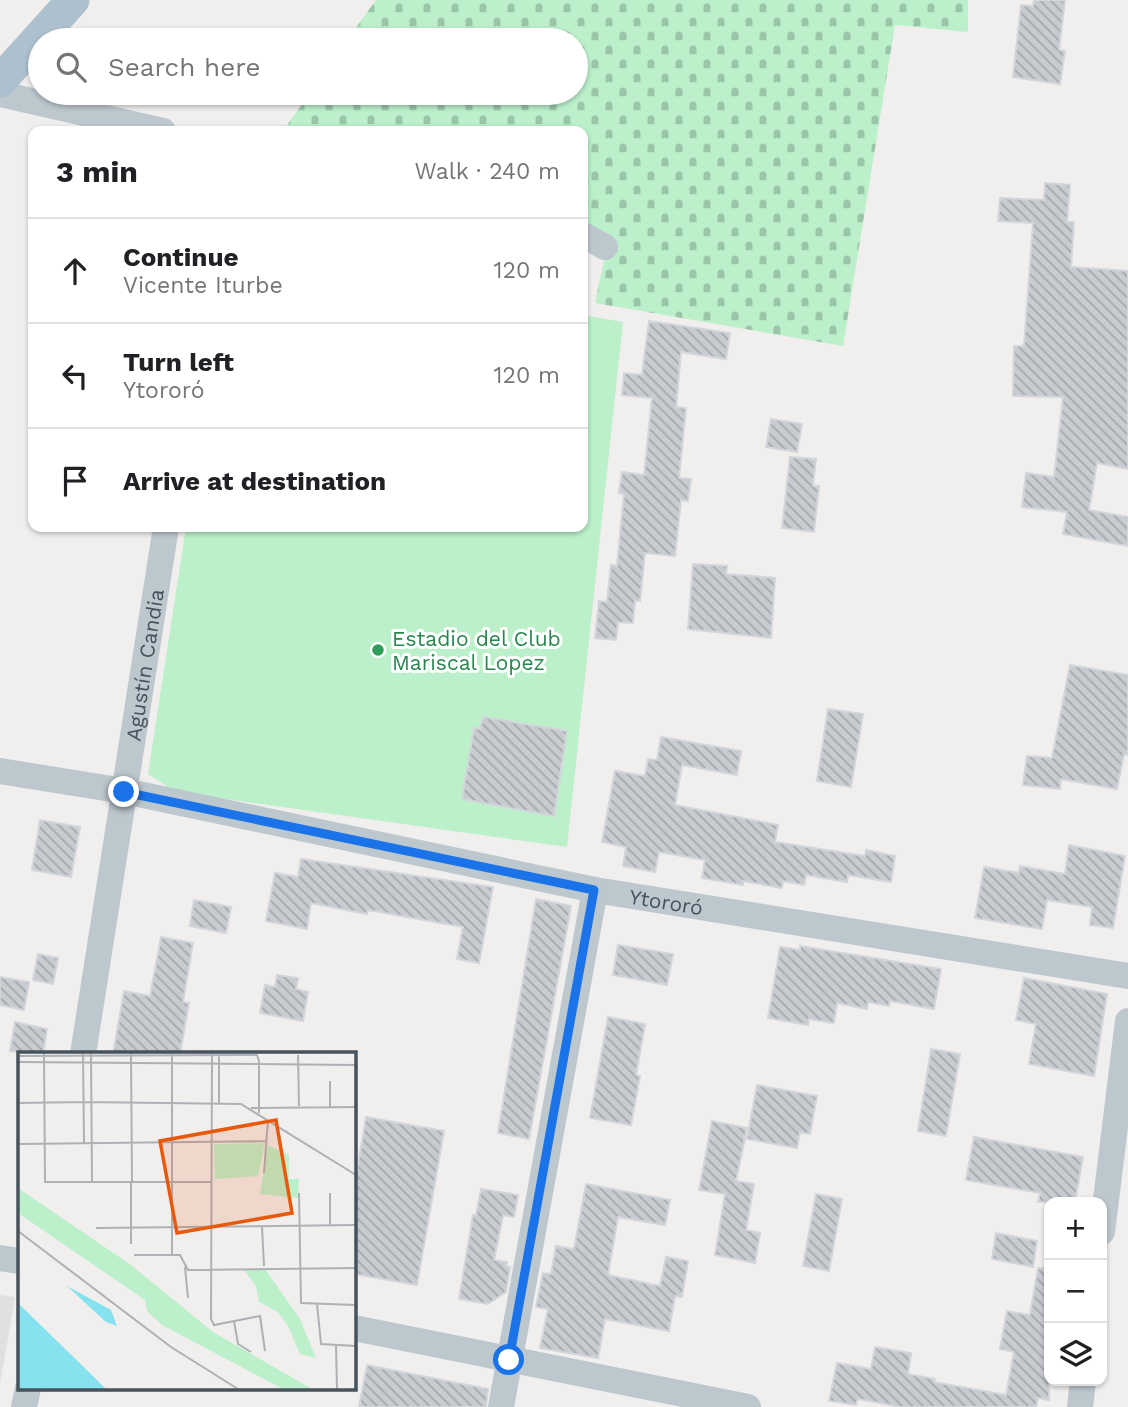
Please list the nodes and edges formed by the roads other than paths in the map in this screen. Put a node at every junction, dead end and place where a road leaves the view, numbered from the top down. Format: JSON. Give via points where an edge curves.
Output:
{"nodes":[{"id":1,"x":46,"y":0,"type":"edge"},
{"id":2,"x":73,"y":0,"type":"edge"},
{"id":3,"x":48,"y":28,"type":"edge"},
{"id":4,"x":28,"y":50,"type":"edge"},
{"id":5,"x":0,"y":52,"type":"edge"},
{"id":6,"x":0,"y":81,"type":"edge"},
{"id":7,"x":0,"y":94,"type":"edge"},
{"id":8,"x":28,"y":100,"type":"edge"},
{"id":9,"x":48,"y":105,"type":"edge"},
{"id":10,"x":141,"y":126,"type":"edge"},
{"id":11,"x":165,"y":532,"type":"edge"},
{"id":12,"x":0,"y":771,"type":"edge"},
{"id":13,"x":124,"y":792,"type":"junction"},
{"id":14,"x":594,"y":890,"type":"junction"},
{"id":15,"x":1128,"y":976,"type":"edge"},
{"id":16,"x":1128,"y":1021,"type":"edge"},
{"id":17,"x":83,"y":1052,"type":"edge"},
{"id":18,"x":1106,"y":1197,"type":"edge"},
{"id":19,"x":0,"y":1258,"type":"edge"},
{"id":20,"x":18,"y":1261,"type":"edge"},
{"id":21,"x":355,"y":1328,"type":"edge"},
{"id":22,"x":509,"y":1360,"type":"junction"},
{"id":23,"x":1082,"y":1386,"type":"edge"},
{"id":24,"x":501,"y":1407,"type":"edge"},
{"id":25,"x":748,"y":1407,"type":"edge"},
{"id":26,"x":1080,"y":1407,"type":"edge"}],
"edges":[{"from":1,"to":5,"type":"main road"},
{"from":2,"to":3,"type":"main road"},
{"from":4,"to":6,"type":"main road"},
{"from":7,"to":8,"type":"street"},
{"from":9,"to":10,"type":"street"},
{"from":11,"to":13,"type":"street","name":"Agustín Candia"},
{"from":12,"to":13,"type":"street","name":"Ytororó"},
{"from":13,"to":14,"type":"street","name":"Ytororó"},
{"from":13,"to":17,"type":"street","name":"Agustín Candia"},
{"from":14,"to":15,"type":"street","name":"Ytororó"},
{"from":14,"to":22,"type":"street"},
{"from":16,"to":18,"type":"street"},
{"from":19,"to":20,"type":"street"},
{"from":21,"to":22,"type":"street"},
{"from":22,"to":24,"type":"street"},
{"from":22,"to":25,"type":"street"},
{"from":23,"to":26,"type":"street"}]}
